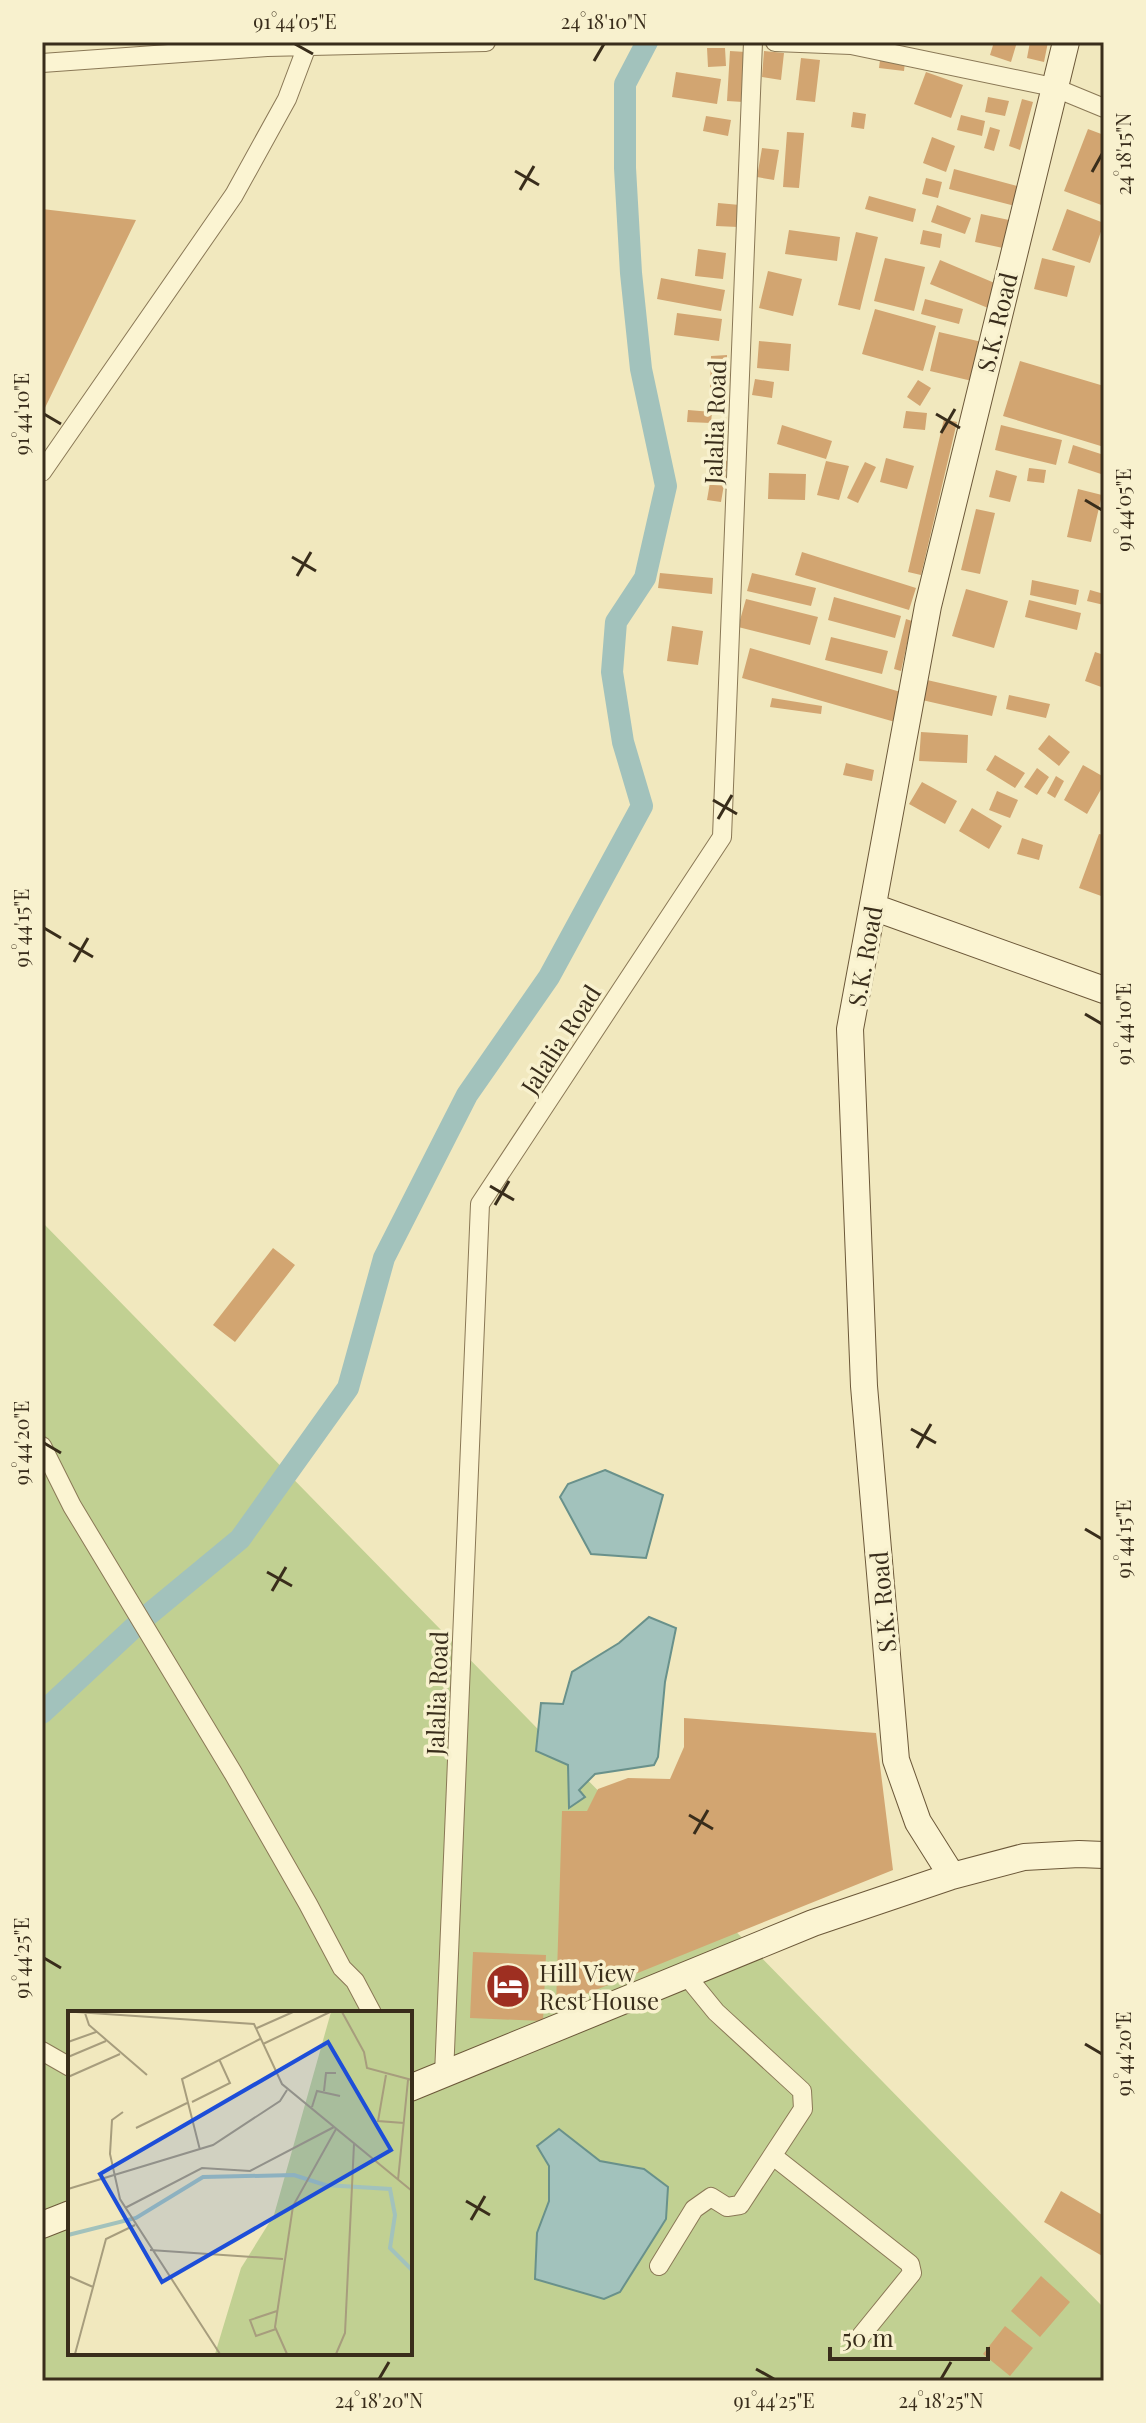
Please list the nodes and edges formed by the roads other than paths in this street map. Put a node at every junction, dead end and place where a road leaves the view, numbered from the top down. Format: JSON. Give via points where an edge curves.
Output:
{"nodes":[{"id":1,"x":486,"y":42,"type":"edge"},
{"id":2,"x":753,"y":42,"type":"edge"},
{"id":3,"x":775,"y":42,"type":"edge"},
{"id":4,"x":1066,"y":42,"type":"edge"},
{"id":5,"x":307,"y":46,"type":"junction"},
{"id":6,"x":42,"y":63,"type":"edge"},
{"id":7,"x":1053,"y":87,"type":"junction"},
{"id":8,"x":1104,"y":108,"type":"edge"},
{"id":9,"x":42,"y":472,"type":"edge"},
{"id":10,"x":873,"y":907,"type":"junction"},
{"id":11,"x":1104,"y":990,"type":"edge"},
{"id":12,"x":42,"y":1446,"type":"edge"},
{"id":13,"x":1104,"y":1855,"type":"edge"},
{"id":14,"x":952,"y":1876,"type":"junction"},
{"id":15,"x":685,"y":1974,"type":"junction"},
{"id":16,"x":371,"y":2011,"type":"edge"},
{"id":17,"x":42,"y":2051,"type":"edge"},
{"id":18,"x":68,"y":2066,"type":"edge"},
{"id":19,"x":444,"y":2075,"type":"junction"},
{"id":20,"x":412,"y":2082,"type":"edge"},
{"id":21,"x":773,"y":2156,"type":"junction"},
{"id":22,"x":68,"y":2215,"type":"edge"},
{"id":23,"x":42,"y":2225,"type":"edge"},
{"id":24,"x":659,"y":2266,"type":"dead end"},
{"id":25,"x":860,"y":2337,"type":"dead end"}],
"edges":[{"from":1,"to":5,"type":"street"},
{"from":2,"to":19,"type":"street","name":"Jalalia Road","via":[[722,837],[480,1204]]},
{"from":3,"to":7,"type":"street","via":[[851,45]]},
{"from":4,"to":7,"type":"main road","name":"S.K. Road"},
{"from":5,"to":6,"type":"street"},
{"from":5,"to":9,"type":"street","via":[[287,99],[234,195]]},
{"from":7,"to":8,"type":"street"},
{"from":7,"to":10,"type":"main road","name":"S.K. Road","via":[[928,606]]},
{"from":10,"to":11,"type":"main road"},
{"from":10,"to":14,"type":"main road","name":"S.K. Road","via":[[850,1029],[865,1401],[896,1760],[918,1822]]},
{"from":12,"to":16,"type":"street","via":[[72,1506]]},
{"from":13,"to":14,"type":"main road","via":[[1024,1857]]},
{"from":14,"to":15,"type":"main road"},
{"from":15,"to":19,"type":"main road"},
{"from":15,"to":21,"type":"street","via":[[716,2012],[802,2091],[803,2109]]},
{"from":17,"to":18,"type":"street"},
{"from":19,"to":20,"type":"main road"},
{"from":21,"to":24,"type":"street","via":[[740,2205],[727,2207],[711,2197],[694,2209]]},
{"from":21,"to":25,"type":"street","via":[[910,2264],[912,2273]]},
{"from":22,"to":23,"type":"main road"}]}
